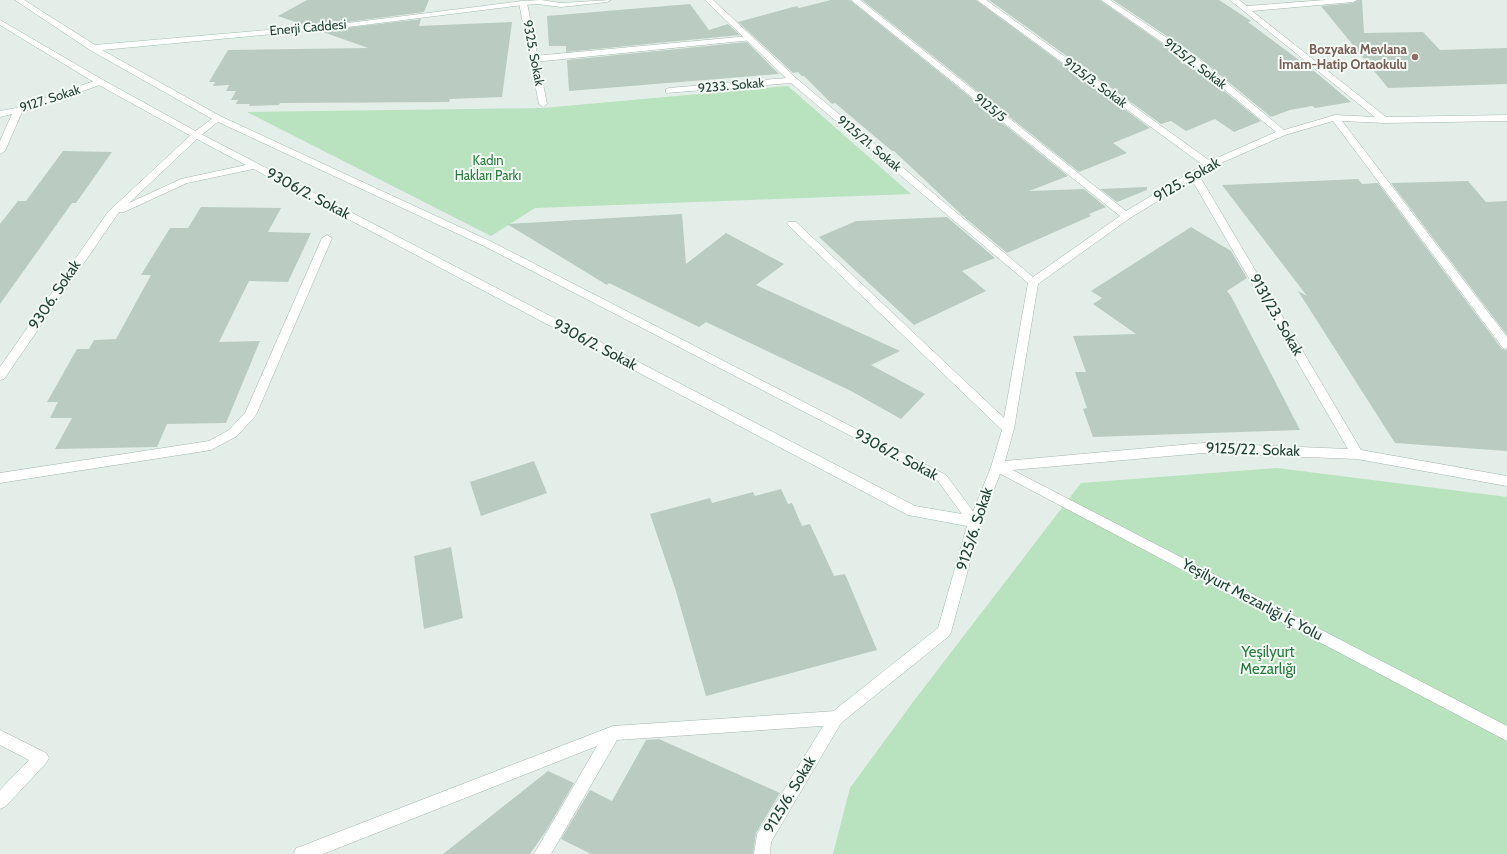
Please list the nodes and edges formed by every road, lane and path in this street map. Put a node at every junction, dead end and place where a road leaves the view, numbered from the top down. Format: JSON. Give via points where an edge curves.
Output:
{"nodes":[{"id":1,"x":18,"y":0,"type":"edge"},
{"id":2,"x":607,"y":0,"type":"edge"},
{"id":3,"x":709,"y":0,"type":"edge"},
{"id":4,"x":855,"y":0,"type":"edge"},
{"id":5,"x":981,"y":0,"type":"edge"},
{"id":6,"x":1105,"y":0,"type":"edge"},
{"id":7,"x":1234,"y":0,"type":"edge"},
{"id":8,"x":1353,"y":0,"type":"edge"},
{"id":9,"x":540,"y":1,"type":"edge"},
{"id":10,"x":523,"y":3,"type":"junction"},
{"id":11,"x":1245,"y":9,"type":"junction"},
{"id":12,"x":0,"y":22,"type":"edge"},
{"id":13,"x":749,"y":38,"type":"junction"},
{"id":14,"x":92,"y":48,"type":"junction"},
{"id":15,"x":534,"y":59,"type":"junction"},
{"id":16,"x":793,"y":80,"type":"junction"},
{"id":17,"x":100,"y":82,"type":"junction"},
{"id":18,"x":669,"y":92,"type":"dead end"},
{"id":19,"x":543,"y":104,"type":"dead end"},
{"id":20,"x":18,"y":110,"type":"junction"},
{"id":21,"x":0,"y":114,"type":"edge"},
{"id":22,"x":217,"y":118,"type":"junction"},
{"id":23,"x":1335,"y":118,"type":"junction"},
{"id":24,"x":1507,"y":118,"type":"edge"},
{"id":25,"x":1384,"y":120,"type":"junction"},
{"id":26,"x":1282,"y":133,"type":"junction"},
{"id":27,"x":196,"y":135,"type":"junction"},
{"id":28,"x":0,"y":151,"type":"edge"},
{"id":29,"x":1209,"y":165,"type":"junction"},
{"id":30,"x":255,"y":166,"type":"junction"},
{"id":31,"x":1194,"y":175,"type":"junction"},
{"id":32,"x":111,"y":214,"type":"junction"},
{"id":33,"x":1126,"y":216,"type":"junction"},
{"id":34,"x":792,"y":224,"type":"dead end"},
{"id":35,"x":327,"y":238,"type":"dead end"},
{"id":36,"x":1033,"y":282,"type":"junction"},
{"id":37,"x":1507,"y":345,"type":"edge"},
{"id":38,"x":0,"y":376,"type":"edge"},
{"id":39,"x":1008,"y":429,"type":"junction"},
{"id":40,"x":1357,"y":454,"type":"junction"},
{"id":41,"x":996,"y":467,"type":"junction"},
{"id":42,"x":0,"y":478,"type":"edge"},
{"id":43,"x":1507,"y":481,"type":"edge"},
{"id":44,"x":975,"y":522,"type":"junction"},
{"id":45,"x":836,"y":718,"type":"junction"},
{"id":46,"x":613,"y":733,"type":"junction"},
{"id":47,"x":1507,"y":734,"type":"edge"},
{"id":48,"x":0,"y":737,"type":"edge"},
{"id":49,"x":0,"y":801,"type":"edge"},
{"id":50,"x":302,"y":854,"type":"edge"},
{"id":51,"x":542,"y":854,"type":"edge"},
{"id":52,"x":762,"y":854,"type":"edge"}],
"edges":[{"from":1,"to":14,"type":"street","name":"9306/2. Sokak"},
{"from":2,"to":9,"type":"street","name":"Enerji Caddesi","via":[[561,5]]},
{"from":3,"to":13,"type":"street","name":"9125/21. Sokak"},
{"from":4,"to":33,"type":"street","name":"9125/5"},
{"from":5,"to":29,"type":"street","name":"9125/3. Sokak"},
{"from":6,"to":26,"type":"street","name":"9125/2. Sokak","via":[[1194,60]]},
{"from":7,"to":11,"type":"street"},
{"from":8,"to":11,"type":"street"},
{"from":9,"to":10,"type":"street","name":"Enerji Caddesi"},
{"from":10,"to":14,"type":"street","name":"Enerji Caddesi","via":[[348,25]]},
{"from":10,"to":15,"type":"street","name":"9325. Sokak"},
{"from":11,"to":25,"type":"street"},
{"from":12,"to":17,"type":"street","name":"9306/2. Sokak"},
{"from":13,"to":15,"type":"street"},
{"from":13,"to":16,"type":"street","name":"9125/21. Sokak"},
{"from":14,"to":22,"type":"street","name":"9306/2. Sokak"},
{"from":15,"to":19,"type":"street","name":"9325. Sokak"},
{"from":16,"to":18,"type":"street","name":"9233. Sokak"},
{"from":16,"to":36,"type":"street","name":"9125/21. Sokak"},
{"from":17,"to":20,"type":"street","name":"9127. Sokak"},
{"from":17,"to":27,"type":"street","name":"9306/2. Sokak"},
{"from":20,"to":21,"type":"street","name":"9127. Sokak"},
{"from":20,"to":28,"type":"street"},
{"from":22,"to":27,"type":"street","name":"9306. Sokak"},
{"from":22,"to":44,"type":"street","name":"9306/2. Sokak","via":[[488,244],[942,478]]},
{"from":23,"to":25,"type":"street","name":"9125. Sokak"},
{"from":23,"to":26,"type":"street","name":"9125. Sokak"},
{"from":23,"to":37,"type":"street"},
{"from":24,"to":25,"type":"street","name":"9125. Sokak"},
{"from":26,"to":29,"type":"street","name":"9125. Sokak"},
{"from":27,"to":30,"type":"street","name":"9306/2. Sokak"},
{"from":27,"to":32,"type":"street","name":"9306. Sokak"},
{"from":29,"to":31,"type":"street","name":"9125. Sokak"},
{"from":30,"to":32,"type":"street","via":[[184,181]]},
{"from":30,"to":44,"type":"street","name":"9306/2. Sokak","via":[[913,511]]},
{"from":31,"to":33,"type":"street","name":"9125. Sokak"},
{"from":31,"to":40,"type":"street","name":"9131/23. Sokak"},
{"from":32,"to":38,"type":"street","name":"9306. Sokak"},
{"from":33,"to":36,"type":"street","name":"9125. Sokak"},
{"from":34,"to":39,"type":"street"},
{"from":35,"to":42,"type":"street","via":[[250,415],[233,433],[211,445]]},
{"from":36,"to":39,"type":"street"},
{"from":39,"to":41,"type":"street","name":"9125/6. Sokak"},
{"from":40,"to":41,"type":"street","name":"9125/22. Sokak","via":[[1203,448]]},
{"from":40,"to":43,"type":"street","name":"9125/22. Sokak"},
{"from":41,"to":44,"type":"street","name":"9125/6. Sokak"},
{"from":41,"to":47,"type":"street","name":"Yeşilyurt Mezarlığı İç Yolu"},
{"from":44,"to":45,"type":"street","name":"9125/6. Sokak","via":[[944,632]]},
{"from":45,"to":46,"type":"street"},
{"from":45,"to":52,"type":"street","name":"9125/6. Sokak","via":[[763,840]]},
{"from":46,"to":50,"type":"street"},
{"from":46,"to":51,"type":"street"},
{"from":48,"to":49,"type":"street","via":[[41,758]]}]}
